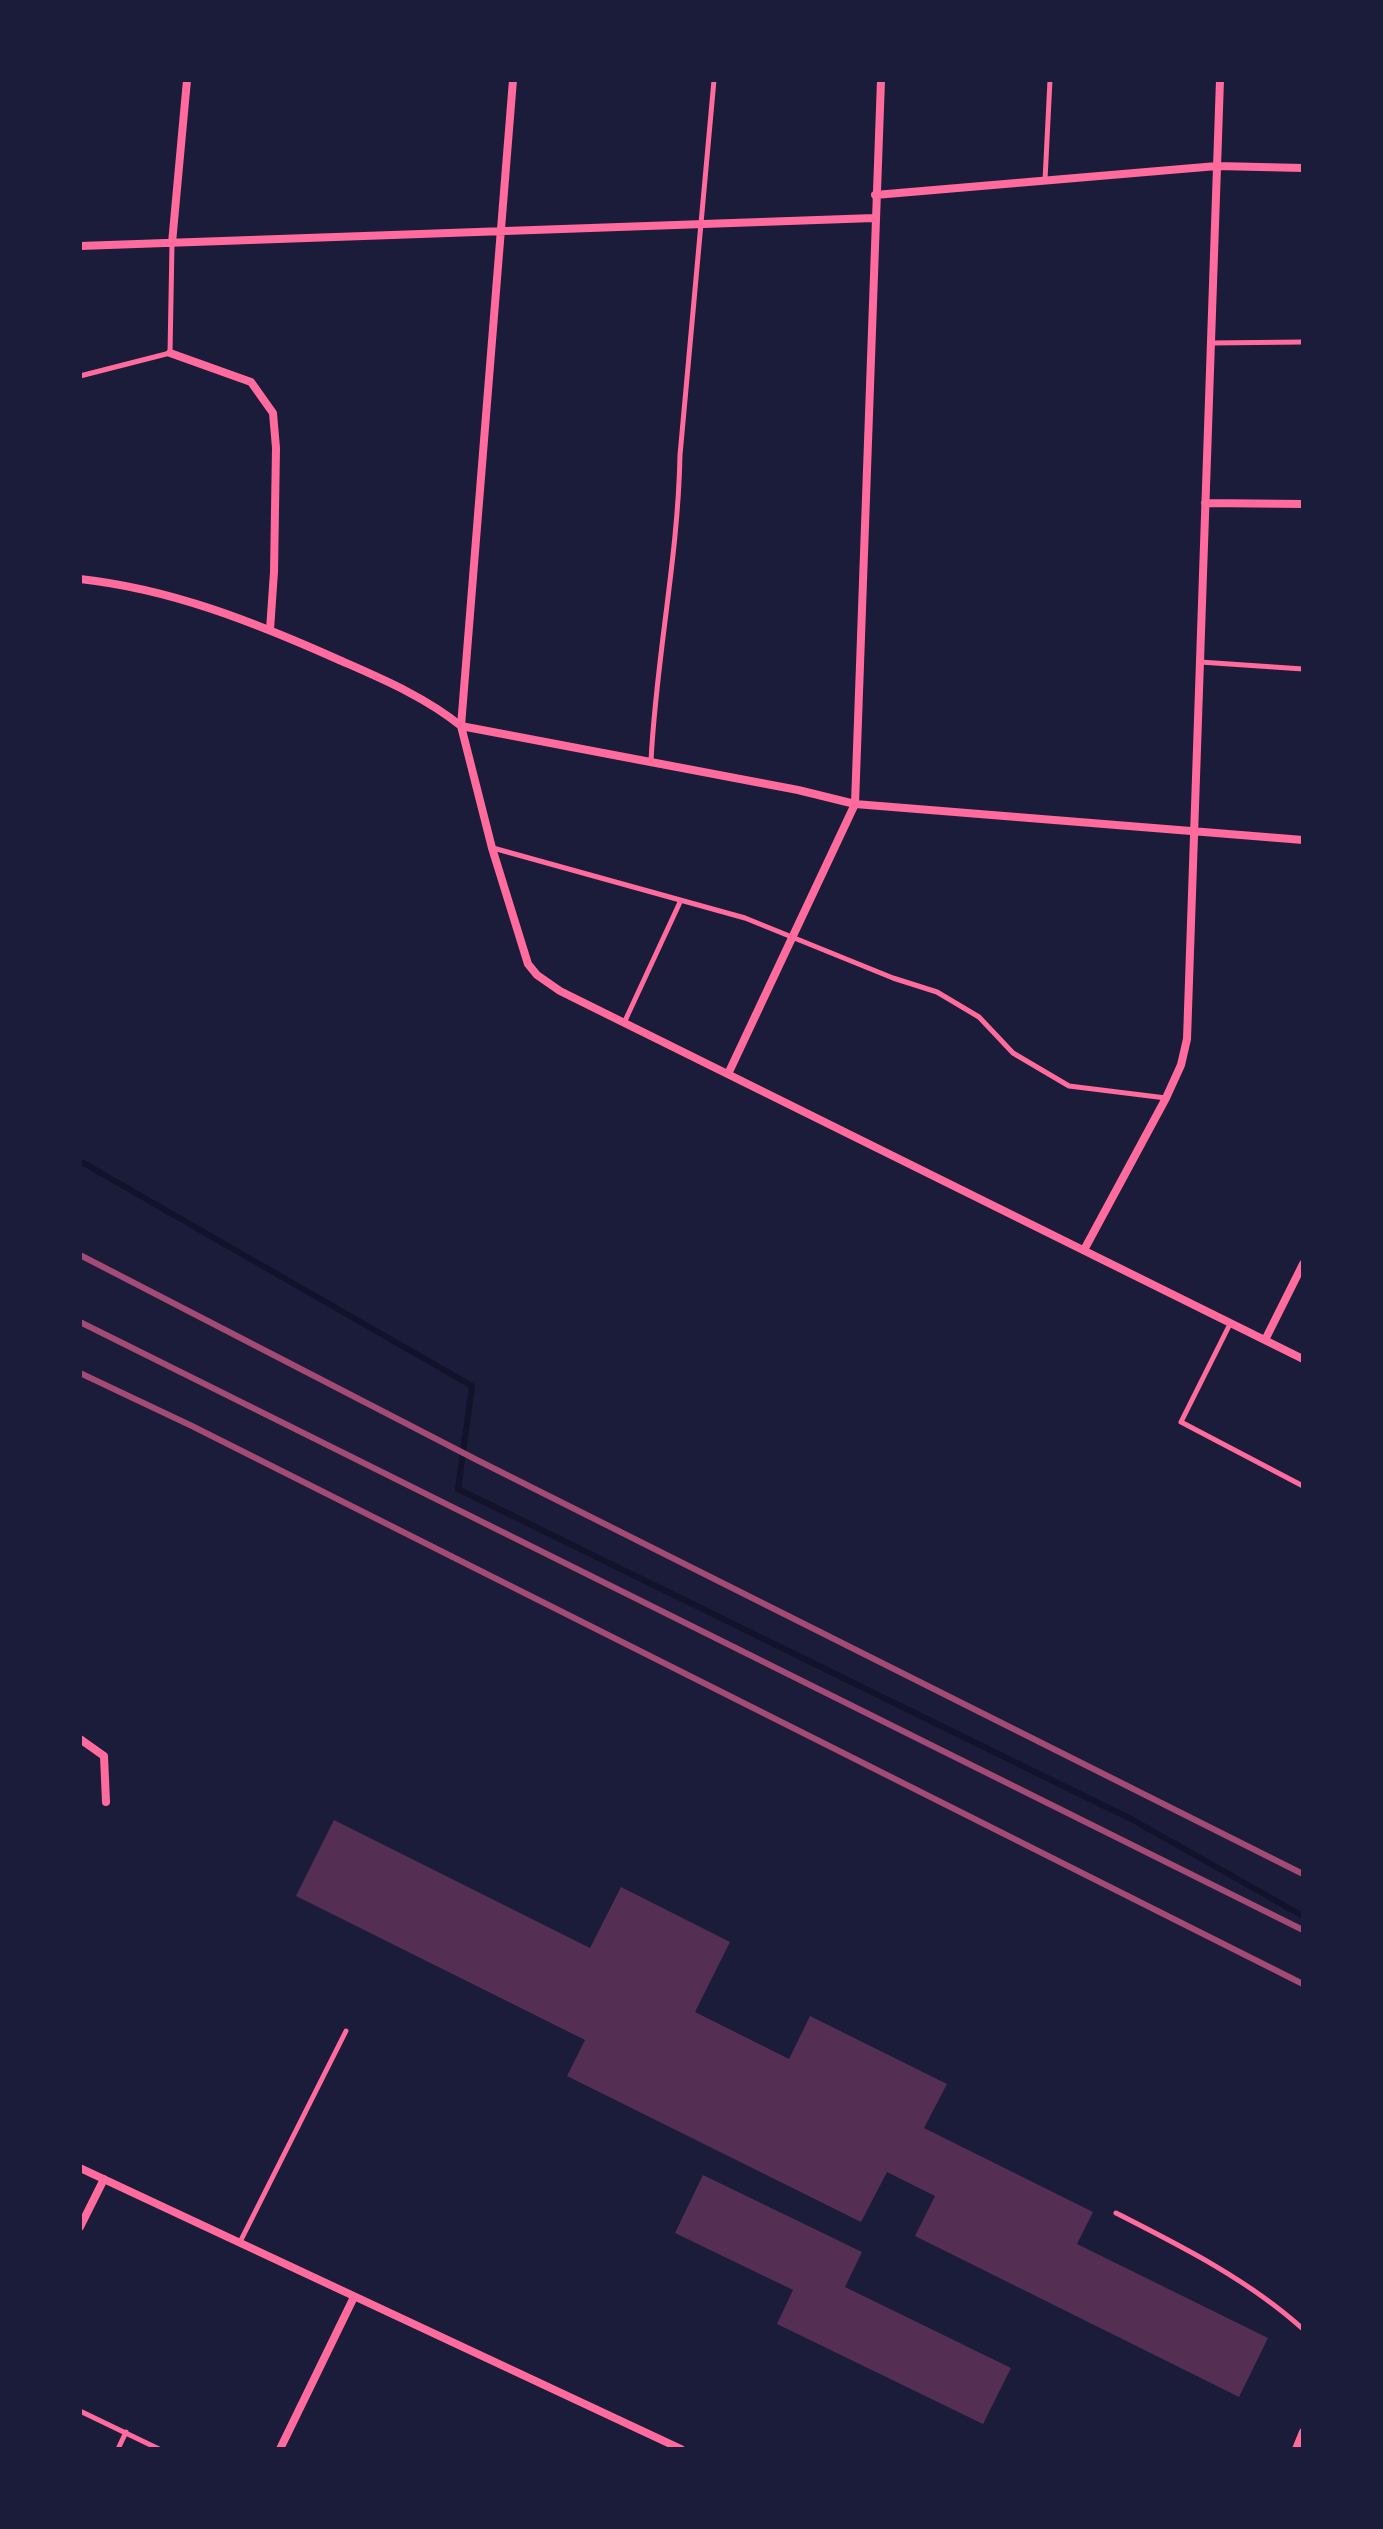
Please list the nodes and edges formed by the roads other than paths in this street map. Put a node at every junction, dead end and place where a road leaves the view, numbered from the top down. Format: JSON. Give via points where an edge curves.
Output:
{"nodes":[{"id":1,"x":187,"y":80,"type":"edge"},
{"id":2,"x":513,"y":80,"type":"edge"},
{"id":3,"x":714,"y":80,"type":"edge"},
{"id":4,"x":881,"y":80,"type":"edge"},
{"id":5,"x":1050,"y":80,"type":"edge"},
{"id":6,"x":1220,"y":80,"type":"edge"},
{"id":7,"x":1217,"y":166,"type":"junction"},
{"id":8,"x":1303,"y":168,"type":"edge"},
{"id":9,"x":1045,"y":181,"type":"junction"},
{"id":10,"x":875,"y":195,"type":"junction"},
{"id":11,"x":874,"y":218,"type":"junction"},
{"id":12,"x":700,"y":224,"type":"junction"},
{"id":13,"x":500,"y":231,"type":"junction"},
{"id":14,"x":172,"y":243,"type":"junction"},
{"id":15,"x":80,"y":246,"type":"edge"},
{"id":16,"x":1303,"y":342,"type":"edge"},
{"id":17,"x":1210,"y":343,"type":"junction"},
{"id":18,"x":170,"y":353,"type":"junction"},
{"id":19,"x":80,"y":376,"type":"edge"},
{"id":20,"x":1205,"y":503,"type":"junction"},
{"id":21,"x":1303,"y":504,"type":"edge"},
{"id":22,"x":80,"y":579,"type":"edge"},
{"id":23,"x":270,"y":630,"type":"junction"},
{"id":24,"x":1200,"y":662,"type":"junction"},
{"id":25,"x":1303,"y":669,"type":"edge"},
{"id":26,"x":461,"y":726,"type":"junction"},
{"id":27,"x":651,"y":762,"type":"junction"},
{"id":28,"x":855,"y":804,"type":"junction"},
{"id":29,"x":1195,"y":831,"type":"junction"},
{"id":30,"x":1303,"y":840,"type":"edge"},
{"id":31,"x":492,"y":848,"type":"junction"},
{"id":32,"x":681,"y":900,"type":"junction"},
{"id":33,"x":793,"y":937,"type":"junction"},
{"id":34,"x":624,"y":1023,"type":"junction"},
{"id":35,"x":728,"y":1074,"type":"junction"},
{"id":36,"x":1166,"y":1098,"type":"junction"},
{"id":37,"x":1084,"y":1250,"type":"junction"},
{"id":38,"x":1303,"y":1264,"type":"edge"},
{"id":39,"x":1230,"y":1323,"type":"junction"},
{"id":40,"x":1265,"y":1340,"type":"junction"},
{"id":41,"x":1303,"y":1359,"type":"edge"},
{"id":42,"x":1303,"y":1486,"type":"edge"},
{"id":43,"x":80,"y":1739,"type":"edge"},
{"id":44,"x":106,"y":1802,"type":"dead end"},
{"id":45,"x":346,"y":2031,"type":"dead end"},
{"id":46,"x":80,"y":2168,"type":"edge"},
{"id":47,"x":104,"y":2179,"type":"junction"},
{"id":48,"x":1116,"y":2213,"type":"dead end"},
{"id":49,"x":80,"y":2227,"type":"edge"},
{"id":50,"x":240,"y":2243,"type":"junction"},
{"id":51,"x":354,"y":2297,"type":"junction"},
{"id":52,"x":1303,"y":2329,"type":"edge"},
{"id":53,"x":80,"y":2411,"type":"edge"},
{"id":54,"x":126,"y":2432,"type":"junction"},
{"id":55,"x":1303,"y":2434,"type":"edge"},
{"id":56,"x":660,"y":2439,"type":"junction"},
{"id":57,"x":118,"y":2449,"type":"edge"},
{"id":58,"x":159,"y":2449,"type":"edge"},
{"id":59,"x":280,"y":2449,"type":"edge"},
{"id":60,"x":655,"y":2449,"type":"edge"},
{"id":61,"x":681,"y":2449,"type":"edge"},
{"id":62,"x":1296,"y":2449,"type":"edge"}],
"edges":[{"from":1,"to":14,"type":"street"},
{"from":2,"to":13,"type":"street"},
{"from":3,"to":12,"type":"lane"},
{"from":4,"to":10,"type":"street"},
{"from":5,"to":9,"type":"lane"},
{"from":6,"to":7,"type":"street"},
{"from":7,"to":8,"type":"street"},
{"from":7,"to":9,"type":"street"},
{"from":7,"to":17,"type":"street"},
{"from":9,"to":10,"type":"street"},
{"from":10,"to":11,"type":"street"},
{"from":11,"to":12,"type":"street"},
{"from":11,"to":28,"type":"street"},
{"from":12,"to":13,"type":"street"},
{"from":12,"to":27,"type":"lane","via":[[679,518],[653,705]]},
{"from":13,"to":14,"type":"street"},
{"from":13,"to":26,"type":"street"},
{"from":14,"to":15,"type":"street"},
{"from":14,"to":18,"type":"lane"},
{"from":16,"to":17,"type":"lane"},
{"from":17,"to":20,"type":"street"},
{"from":18,"to":19,"type":"lane"},
{"from":18,"to":23,"type":"street","via":[[251,382],[273,413]]},
{"from":20,"to":21,"type":"street"},
{"from":20,"to":24,"type":"street"},
{"from":22,"to":23,"type":"street","via":[[163,593]]},
{"from":23,"to":26,"type":"street","via":[[391,683]]},
{"from":24,"to":25,"type":"lane"},
{"from":24,"to":29,"type":"street"},
{"from":26,"to":27,"type":"street"},
{"from":26,"to":31,"type":"street"},
{"from":27,"to":28,"type":"street"},
{"from":28,"to":29,"type":"street"},
{"from":28,"to":33,"type":"street"},
{"from":29,"to":30,"type":"street"},
{"from":29,"to":36,"type":"street","via":[[1187,1039]]},
{"from":31,"to":32,"type":"lane"},
{"from":31,"to":34,"type":"street","via":[[528,964],[560,991]]},
{"from":32,"to":33,"type":"lane"},
{"from":32,"to":34,"type":"lane"},
{"from":33,"to":35,"type":"street"},
{"from":33,"to":36,"type":"lane","via":[[937,992],[979,1017],[1013,1053],[1069,1086]]},
{"from":34,"to":35,"type":"street"},
{"from":35,"to":37,"type":"street"},
{"from":36,"to":37,"type":"street"},
{"from":37,"to":39,"type":"street"},
{"from":38,"to":40,"type":"street"},
{"from":39,"to":40,"type":"street"},
{"from":39,"to":42,"type":"lane","via":[[1181,1422]]},
{"from":40,"to":41,"type":"street"},
{"from":43,"to":44,"type":"street","via":[[104,1756]]},
{"from":45,"to":50,"type":"lane"},
{"from":46,"to":47,"type":"street"},
{"from":47,"to":49,"type":"street"},
{"from":47,"to":50,"type":"street"},
{"from":48,"to":52,"type":"lane","via":[[1184,2247],[1280,2308]]},
{"from":50,"to":51,"type":"street"},
{"from":51,"to":56,"type":"street"},
{"from":51,"to":59,"type":"street"},
{"from":53,"to":54,"type":"lane"},
{"from":54,"to":57,"type":"lane"},
{"from":54,"to":58,"type":"lane"},
{"from":55,"to":62,"type":"street"},
{"from":56,"to":60,"type":"street"},
{"from":56,"to":61,"type":"street"}]}
